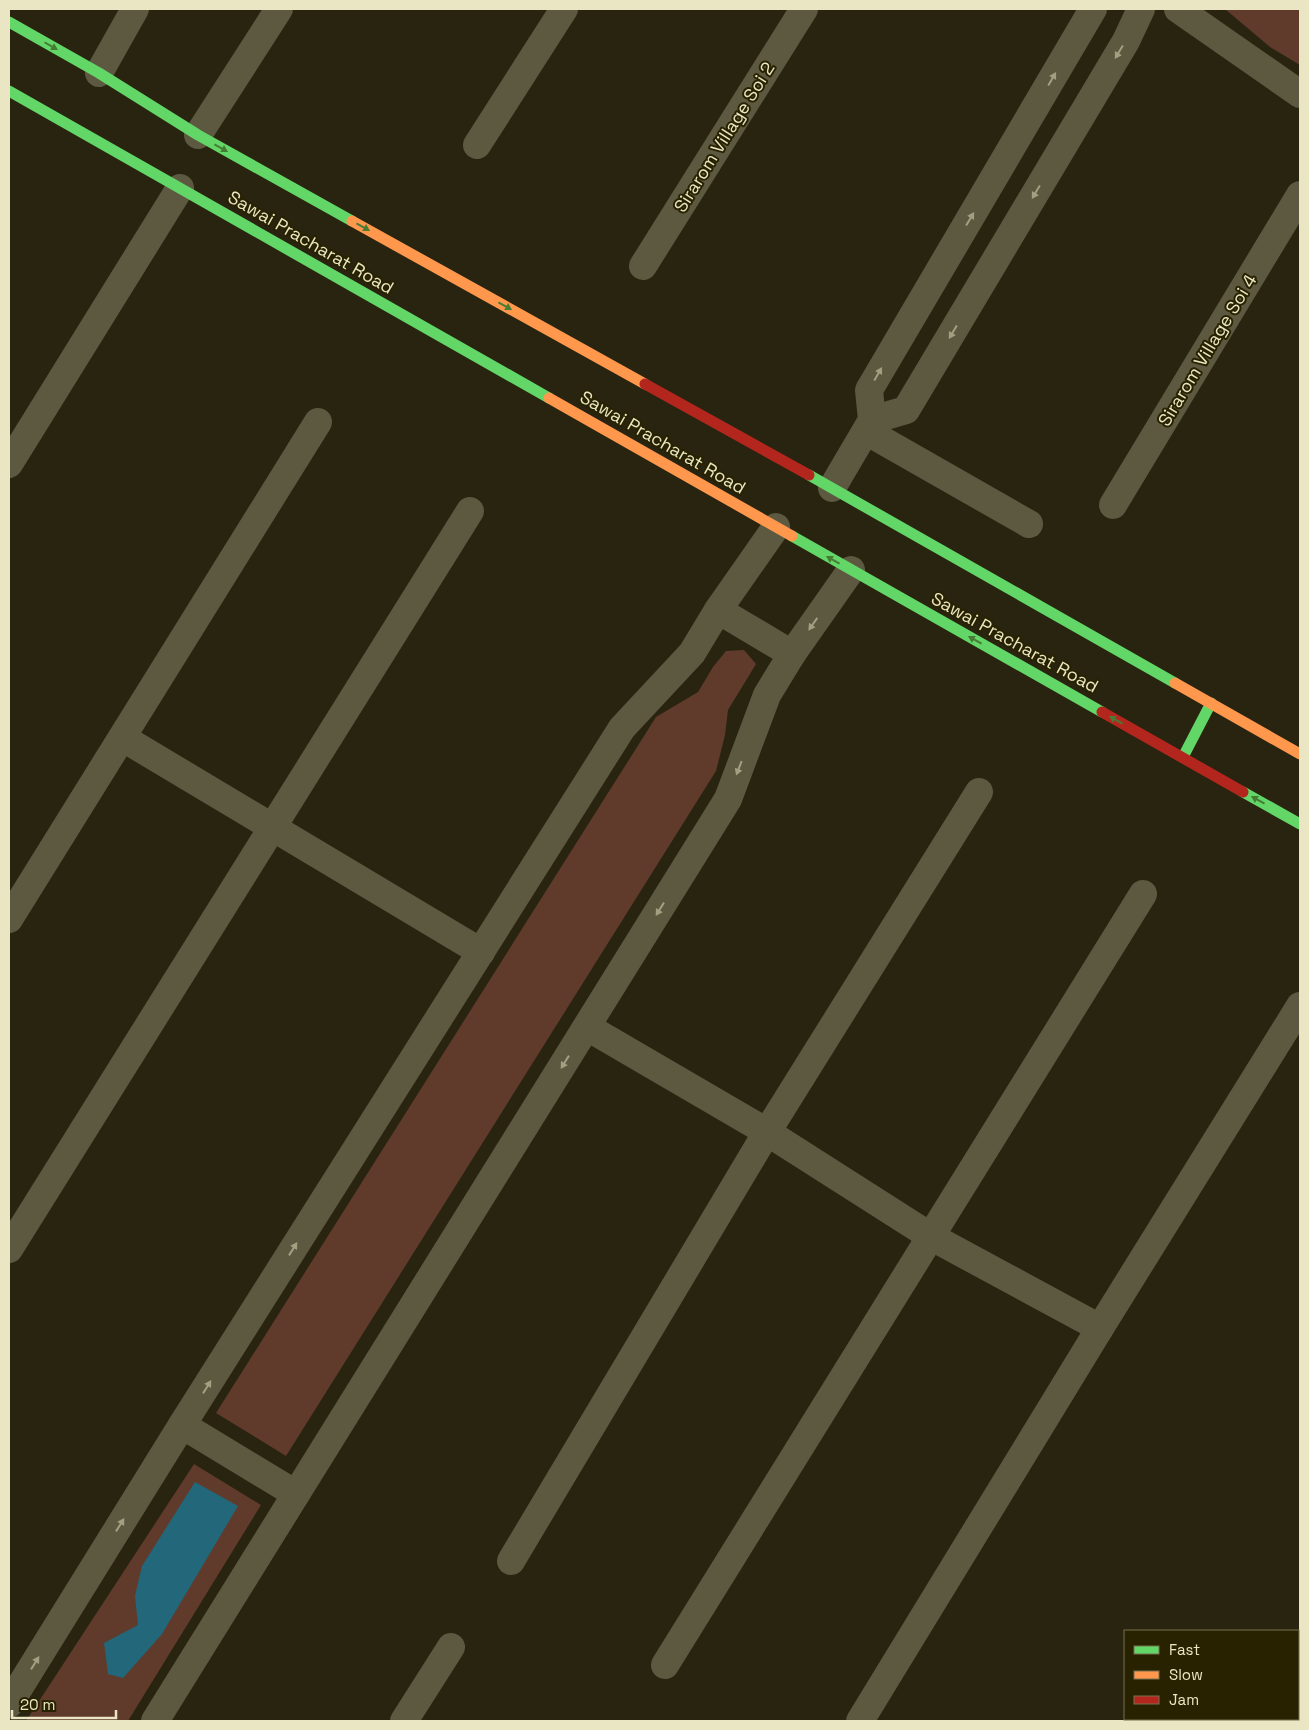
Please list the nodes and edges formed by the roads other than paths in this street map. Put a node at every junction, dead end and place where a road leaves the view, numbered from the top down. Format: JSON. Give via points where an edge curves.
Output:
{"nodes":[{"id":1,"x":135,"y":9,"type":"edge"},
{"id":2,"x":279,"y":9,"type":"edge"},
{"id":3,"x":564,"y":9,"type":"edge"},
{"id":4,"x":804,"y":9,"type":"edge"},
{"id":5,"x":1093,"y":9,"type":"edge"},
{"id":6,"x":1141,"y":9,"type":"edge"},
{"id":7,"x":1178,"y":9,"type":"edge"},
{"id":8,"x":9,"y":22,"type":"edge"},
{"id":9,"x":98,"y":73,"type":"junction"},
{"id":10,"x":9,"y":91,"type":"edge"},
{"id":11,"x":1300,"y":94,"type":"edge"},
{"id":12,"x":1027,"y":122,"type":"junction"},
{"id":13,"x":198,"y":135,"type":"junction"},
{"id":14,"x":478,"y":144,"type":"dead end"},
{"id":15,"x":1064,"y":145,"type":"junction"},
{"id":16,"x":180,"y":188,"type":"junction"},
{"id":17,"x":1300,"y":195,"type":"edge"},
{"id":18,"x":948,"y":255,"type":"junction"},
{"id":19,"x":644,"y":266,"type":"dead end"},
{"id":20,"x":986,"y":276,"type":"junction"},
{"id":21,"x":318,"y":422,"type":"dead end"},
{"id":22,"x":869,"y":426,"type":"junction"},
{"id":23,"x":9,"y":464,"type":"edge"},
{"id":24,"x":832,"y":488,"type":"junction"},
{"id":25,"x":1113,"y":505,"type":"dead end"},
{"id":26,"x":470,"y":511,"type":"dead end"},
{"id":27,"x":1029,"y":524,"type":"dead end"},
{"id":28,"x":776,"y":527,"type":"junction"},
{"id":29,"x":851,"y":570,"type":"junction"},
{"id":30,"x":718,"y":610,"type":"junction"},
{"id":31,"x":792,"y":654,"type":"junction"},
{"id":32,"x":1211,"y":703,"type":"junction"},
{"id":33,"x":123,"y":738,"type":"junction"},
{"id":34,"x":1300,"y":754,"type":"edge"},
{"id":35,"x":1183,"y":757,"type":"junction"},
{"id":36,"x":980,"y":792,"type":"dead end"},
{"id":37,"x":1300,"y":824,"type":"edge"},
{"id":38,"x":273,"y":827,"type":"junction"},
{"id":39,"x":1143,"y":894,"type":"dead end"},
{"id":40,"x":9,"y":920,"type":"edge"},
{"id":41,"x":481,"y":952,"type":"junction"},
{"id":42,"x":1300,"y":1006,"type":"edge"},
{"id":43,"x":588,"y":1026,"type":"junction"},
{"id":44,"x":767,"y":1132,"type":"junction"},
{"id":45,"x":930,"y":1236,"type":"junction"},
{"id":46,"x":9,"y":1249,"type":"edge"},
{"id":47,"x":1100,"y":1328,"type":"junction"},
{"id":48,"x":182,"y":1425,"type":"junction"},
{"id":49,"x":296,"y":1494,"type":"junction"},
{"id":50,"x":511,"y":1561,"type":"dead end"},
{"id":51,"x":451,"y":1647,"type":"dead end"},
{"id":52,"x":666,"y":1665,"type":"dead end"},
{"id":53,"x":9,"y":1704,"type":"edge"},
{"id":54,"x":155,"y":1721,"type":"edge"},
{"id":55,"x":404,"y":1721,"type":"edge"},
{"id":56,"x":860,"y":1721,"type":"edge"}],
"edges":[{"from":1,"to":9,"type":"street"},
{"from":2,"to":13,"type":"street"},
{"from":3,"to":14,"type":"street"},
{"from":4,"to":19,"type":"street","name":"Sirarom Village Soi 2"},
{"from":12,"to":5,"type":"street","one_way":true},
{"from":6,"to":15,"type":"street","one_way":true,"via":[[1126,41]]},
{"from":7,"to":11,"type":"street"},
{"from":8,"to":9,"type":"main road","one_way":true},
{"from":9,"to":13,"type":"main road"},
{"from":10,"to":16,"type":"main road","name":"Sawai Pracharat Road"},
{"from":12,"to":15,"type":"street"},
{"from":18,"to":12,"type":"street","one_way":true},
{"from":13,"to":24,"type":"main road","one_way":true},
{"from":15,"to":20,"type":"street","one_way":true},
{"from":16,"to":23,"type":"street"},
{"from":16,"to":28,"type":"main road","name":"Sawai Pracharat Road"},
{"from":17,"to":25,"type":"street","name":"Sirarom Village Soi 4"},
{"from":18,"to":20,"type":"street"},
{"from":22,"to":18,"type":"street","one_way":true,"via":[[869,390]]},
{"from":20,"to":22,"type":"street","one_way":true,"via":[[906,410]]},
{"from":21,"to":33,"type":"street"},
{"from":22,"to":24,"type":"street"},
{"from":22,"to":27,"type":"street"},
{"from":24,"to":32,"type":"main road"},
{"from":26,"to":38,"type":"street"},
{"from":29,"to":28,"type":"main road","name":"Sawai Pracharat Road","one_way":true},
{"from":28,"to":30,"type":"street"},
{"from":29,"to":31,"type":"street","one_way":true},
{"from":35,"to":29,"type":"main road","name":"Sawai Pracharat Road","one_way":true},
{"from":30,"to":31,"type":"street"},
{"from":30,"to":41,"type":"street","via":[[692,653],[622,728]]},
{"from":31,"to":43,"type":"street","one_way":true,"via":[[767,695],[728,799]]},
{"from":32,"to":34,"type":"main road"},
{"from":32,"to":35,"type":"main road"},
{"from":33,"to":38,"type":"street"},
{"from":33,"to":40,"type":"street"},
{"from":37,"to":35,"type":"main road","name":"Sawai Pracharat Road","one_way":true},
{"from":36,"to":44,"type":"street"},
{"from":38,"to":41,"type":"street"},
{"from":38,"to":46,"type":"street"},
{"from":39,"to":45,"type":"street"},
{"from":48,"to":41,"type":"street","one_way":true},
{"from":42,"to":47,"type":"street"},
{"from":43,"to":44,"type":"street"},
{"from":43,"to":49,"type":"street","one_way":true},
{"from":44,"to":45,"type":"street"},
{"from":44,"to":50,"type":"street"},
{"from":45,"to":47,"type":"street"},
{"from":45,"to":52,"type":"street"},
{"from":47,"to":56,"type":"street"},
{"from":48,"to":49,"type":"street"},
{"from":53,"to":48,"type":"street","one_way":true},
{"from":49,"to":54,"type":"street"},
{"from":51,"to":55,"type":"street"}]}
